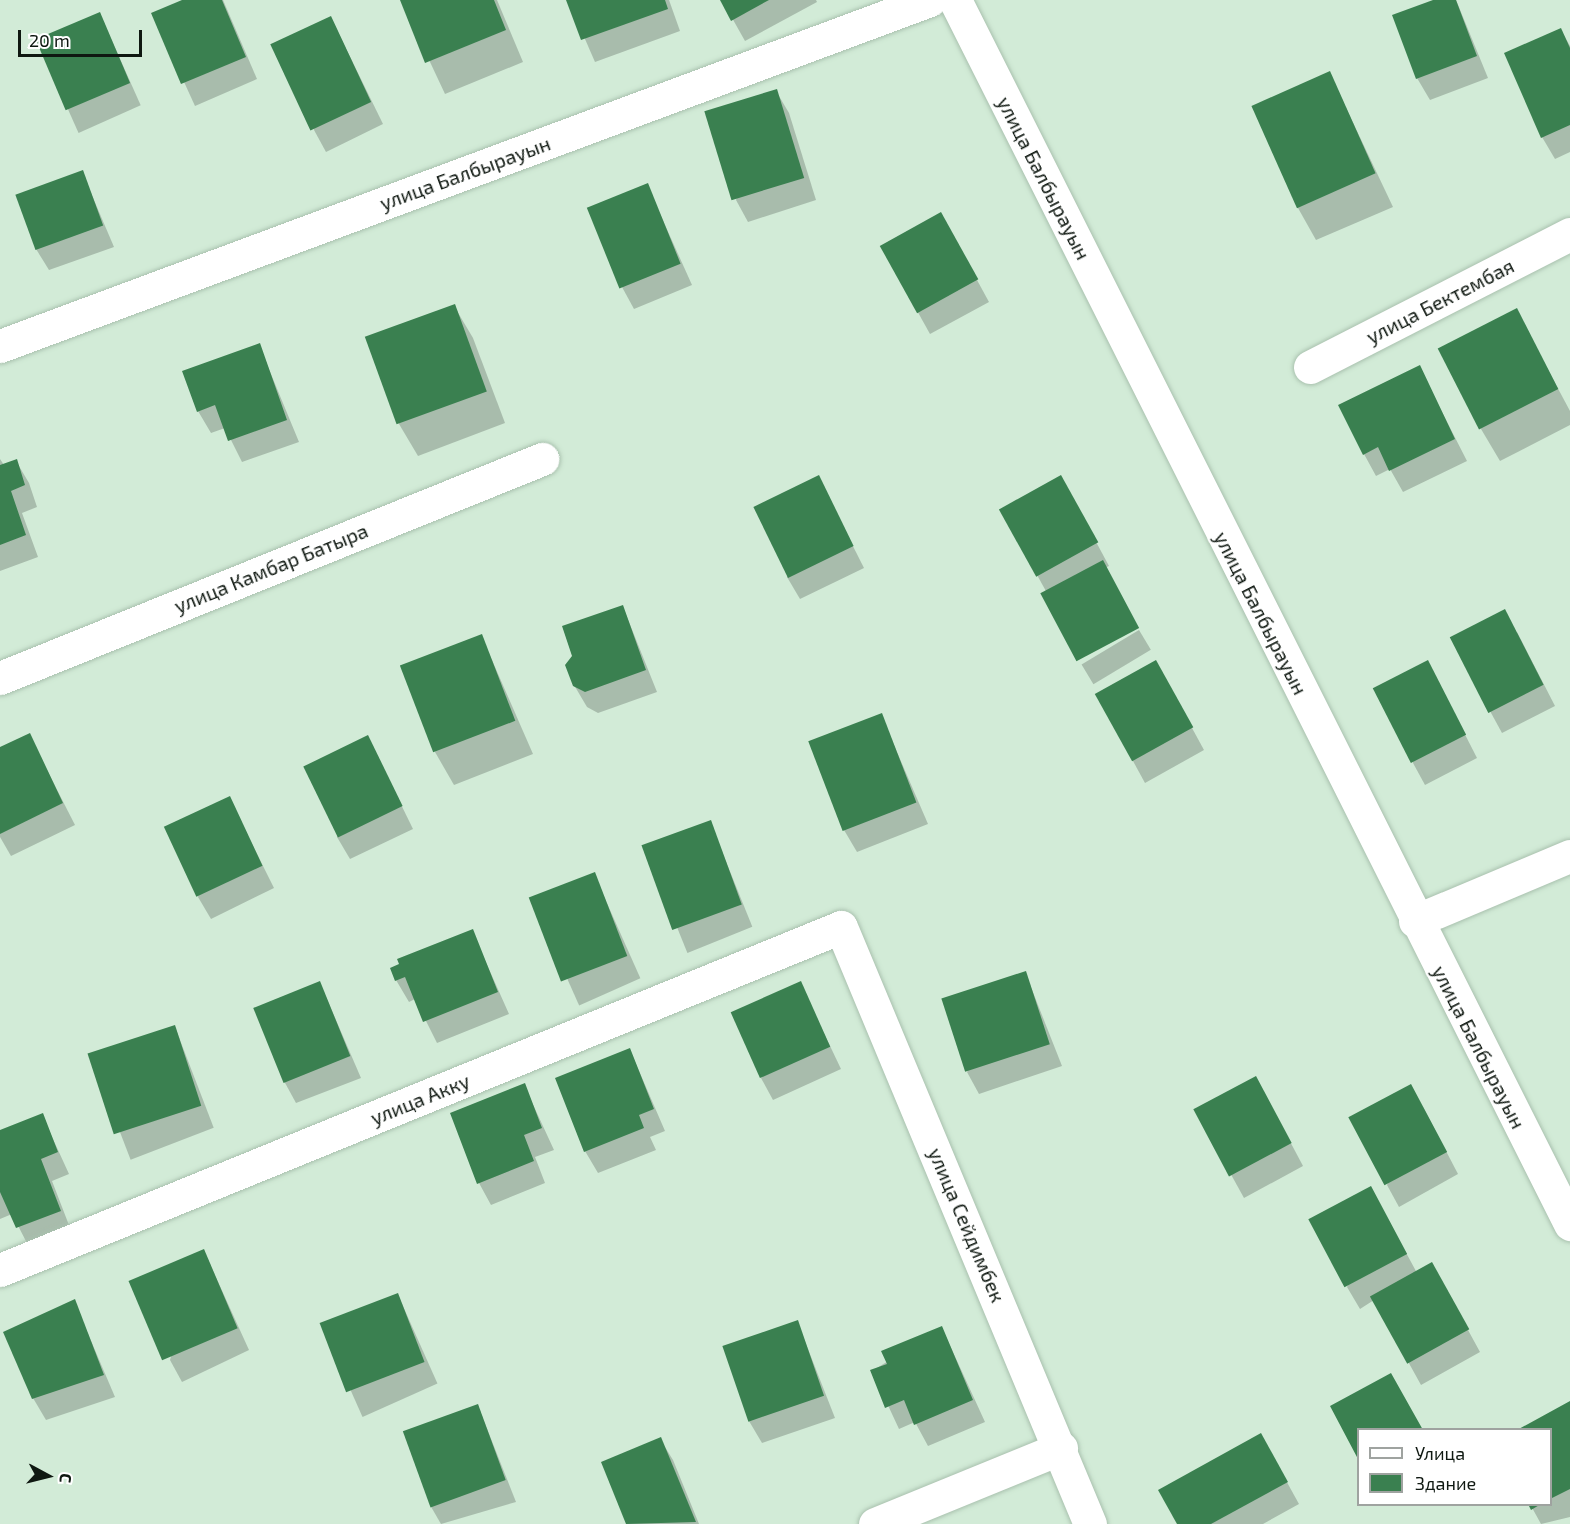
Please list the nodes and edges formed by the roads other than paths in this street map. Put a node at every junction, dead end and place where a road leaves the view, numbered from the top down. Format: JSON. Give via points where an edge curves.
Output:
{"nodes":[{"id":1,"x":930,"y":0,"type":"edge"},
{"id":2,"x":955,"y":0,"type":"edge"},
{"id":3,"x":1570,"y":234,"type":"edge"},
{"id":4,"x":0,"y":346,"type":"edge"},
{"id":5,"x":1310,"y":367,"type":"dead end"},
{"id":6,"x":542,"y":459,"type":"dead end"},
{"id":7,"x":0,"y":678,"type":"edge"},
{"id":8,"x":1570,"y":856,"type":"edge"},
{"id":9,"x":1415,"y":921,"type":"junction"},
{"id":10,"x":841,"y":927,"type":"joint"},
{"id":11,"x":1570,"y":1224,"type":"edge"},
{"id":12,"x":0,"y":1270,"type":"edge"},
{"id":13,"x":1061,"y":1448,"type":"junction"},
{"id":14,"x":875,"y":1524,"type":"edge"},
{"id":15,"x":1090,"y":1524,"type":"edge"}],
"edges":[{"from":1,"to":4,"type":"street","name":"улица Балбырауын"},
{"from":2,"to":9,"type":"street","name":"улица Балбырауын"},
{"from":3,"to":5,"type":"street","name":"улица Бектембая"},
{"from":6,"to":7,"type":"street","name":"улица Камбар Батыра"},
{"from":8,"to":9,"type":"street"},
{"from":9,"to":11,"type":"street","name":"улица Балбырауын"},
{"from":10,"to":12,"type":"street","name":"улица Акку"},
{"from":10,"to":13,"type":"street","name":"улица Сейдимбек"},
{"from":13,"to":14,"type":"street"},
{"from":13,"to":15,"type":"street","name":"улица Сейдимбек"}]}
